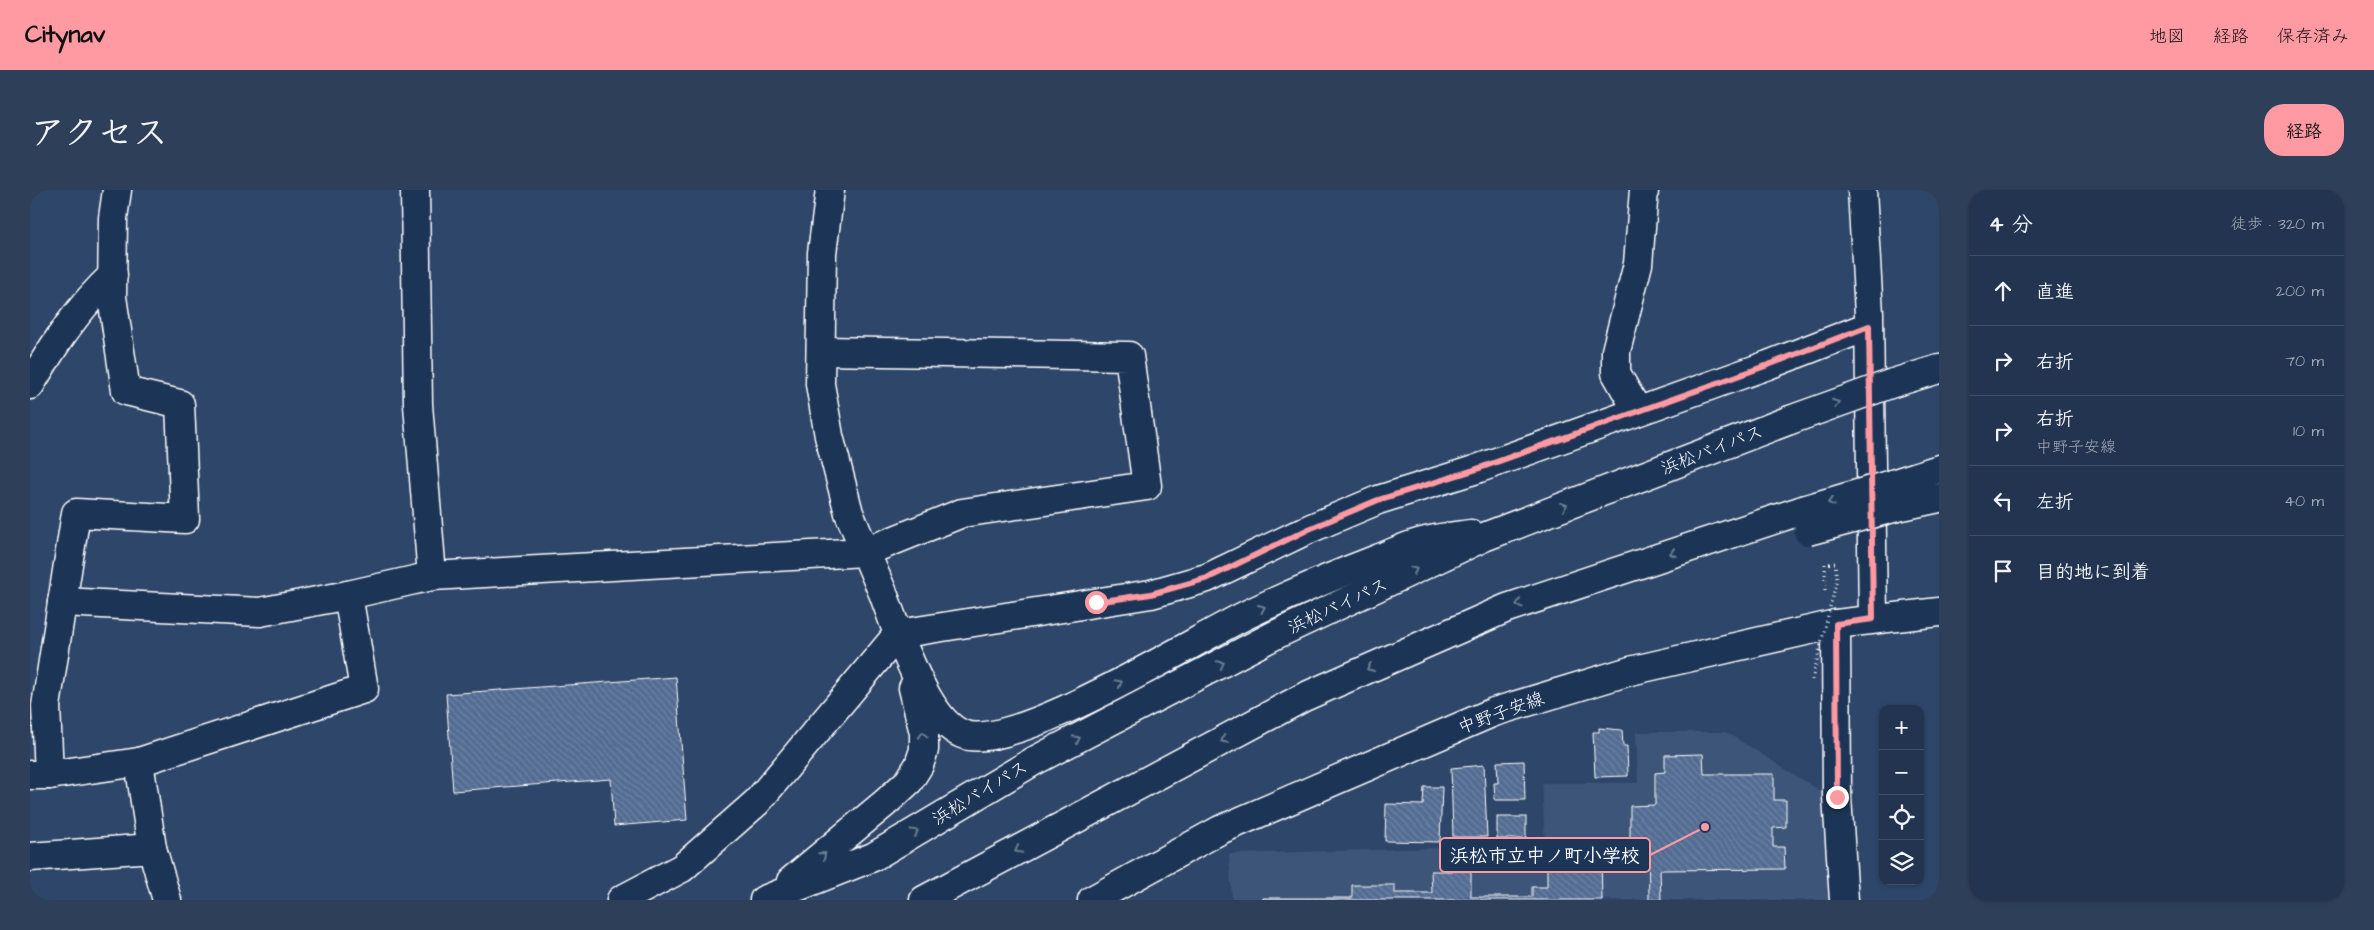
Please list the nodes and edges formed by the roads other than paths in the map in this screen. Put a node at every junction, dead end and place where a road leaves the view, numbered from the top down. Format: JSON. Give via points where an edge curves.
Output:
{"nodes":[{"id":1,"x":117,"y":190,"type":"edge"},
{"id":2,"x":414,"y":190,"type":"edge"},
{"id":3,"x":830,"y":190,"type":"edge"},
{"id":4,"x":1644,"y":190,"type":"edge"},
{"id":5,"x":1862,"y":190,"type":"edge"},
{"id":6,"x":113,"y":275,"type":"junction"},
{"id":7,"x":1869,"y":326,"type":"junction"},
{"id":8,"x":821,"y":351,"type":"junction"},
{"id":9,"x":1939,"y":369,"type":"edge"},
{"id":10,"x":30,"y":385,"type":"edge"},
{"id":11,"x":1637,"y":410,"type":"junction"},
{"id":12,"x":1939,"y":469,"type":"edge"},
{"id":13,"x":1894,"y":496,"type":"junction"},
{"id":14,"x":1939,"y":498,"type":"edge"},
{"id":15,"x":1504,"y":529,"type":"junction"},
{"id":16,"x":865,"y":552,"type":"junction"},
{"id":17,"x":432,"y":576,"type":"junction"},
{"id":18,"x":348,"y":595,"type":"junction"},
{"id":19,"x":62,"y":602,"type":"junction"},
{"id":20,"x":1939,"y":612,"type":"edge"},
{"id":21,"x":1873,"y":619,"type":"junction"},
{"id":22,"x":1836,"y":624,"type":"junction"},
{"id":23,"x":898,"y":634,"type":"junction"},
{"id":24,"x":139,"y":762,"type":"junction"},
{"id":25,"x":40,"y":775,"type":"edge"},
{"id":26,"x":152,"y":848,"type":"junction"},
{"id":27,"x":30,"y":857,"type":"edge"},
{"id":28,"x":1117,"y":893,"type":"edge"},
{"id":29,"x":768,"y":899,"type":"edge"},
{"id":30,"x":167,"y":900,"type":"edge"},
{"id":31,"x":621,"y":900,"type":"edge"},
{"id":32,"x":924,"y":900,"type":"edge"},
{"id":33,"x":1092,"y":900,"type":"edge"},
{"id":34,"x":1844,"y":900,"type":"edge"}],
"edges":[{"from":1,"to":6,"type":"main road","via":[[113,218]]},
{"from":2,"to":17,"type":"main road","via":[[418,405]]},
{"from":3,"to":8,"type":"main road","via":[[822,253]]},
{"from":4,"to":11,"type":"main road","via":[[1638,264],[1616,351],[1616,373]]},
{"from":5,"to":7,"type":"main road"},
{"from":6,"to":10,"type":"main road","via":[[87,300],[54,344]]},
{"from":6,"to":19,"type":"main road","via":[[112,297],[126,391],[180,404],[186,519],[76,512]]},
{"from":7,"to":11,"type":"main road"},
{"from":7,"to":21,"type":"main road"},
{"from":8,"to":16,"type":"main road","via":[[820,384],[829,436],[849,512]]},
{"from":8,"to":16,"type":"main road","via":[[1129,356],[1147,486],[962,513]]},
{"from":15,"to":9,"type":"main road","name":"浜松バイパス","one_way":true,"bridge":true,"via":[[1790,420]]},
{"from":11,"to":23,"type":"main road","via":[[1474,470],[1378,500],[1208,578],[1151,594]]},
{"from":12,"to":13,"type":"main road"},
{"from":13,"to":14,"type":"main road"},
{"from":13,"to":32,"type":"main road","one_way":true,"bridge":true,"via":[[1805,521],[1710,541],[1508,608],[1304,697]]},
{"from":23,"to":15,"type":"main road","one_way":true,"via":[[926,694],[944,720],[962,734],[980,737],[1010,731],[1102,692],[1246,615],[1337,575],[1425,541]]},
{"from":29,"to":15,"type":"main road","name":"浜松バイパス","one_way":true,"via":[[873,857],[1034,761],[1232,658]]},
{"from":16,"to":17,"type":"main road"},
{"from":16,"to":23,"type":"main road"},
{"from":17,"to":18,"type":"main road"},
{"from":18,"to":19,"type":"main road","via":[[260,612]]},
{"from":18,"to":24,"type":"main road","via":[[364,689]]},
{"from":19,"to":25,"type":"main road","via":[[46,706]]},
{"from":20,"to":21,"type":"main road","name":"中野子安線"},
{"from":21,"to":22,"type":"main road","name":"中野子安線"},
{"from":22,"to":28,"type":"main road","name":"中野子安線","via":[[1630,671],[1494,712],[1220,830]]},
{"from":22,"to":34,"type":"main road","via":[[1837,797]]},
{"from":29,"to":23,"type":"main road","one_way":true,"via":[[909,781],[919,765],[924,750],[921,715]]},
{"from":23,"to":31,"type":"main road","via":[[757,802],[682,868]]},
{"from":24,"to":25,"type":"main road"},
{"from":24,"to":26,"type":"main road"},
{"from":26,"to":27,"type":"main road"},
{"from":26,"to":30,"type":"main road"},
{"from":28,"to":33,"type":"main road","name":"中野子安線"}]}
